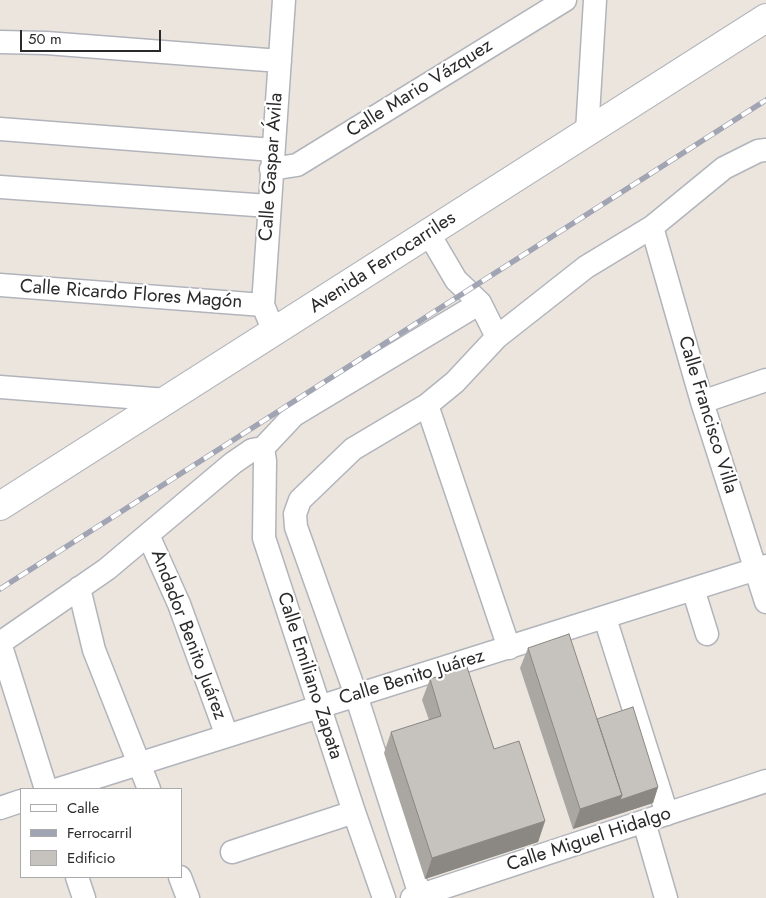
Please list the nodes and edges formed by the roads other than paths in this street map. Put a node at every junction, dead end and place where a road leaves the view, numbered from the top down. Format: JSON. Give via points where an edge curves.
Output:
{"nodes":[{"id":1,"x":284,"y":0,"type":"edge"},
{"id":2,"x":564,"y":0,"type":"edge"},
{"id":3,"x":595,"y":0,"type":"edge"},
{"id":4,"x":766,"y":18,"type":"edge"},
{"id":5,"x":0,"y":42,"type":"edge"},
{"id":6,"x":280,"y":61,"type":"junction"},
{"id":7,"x":0,"y":129,"type":"edge"},
{"id":8,"x":587,"y":132,"type":"junction"},
{"id":9,"x":763,"y":149,"type":"edge"},
{"id":10,"x":272,"y":160,"type":"junction"},
{"id":11,"x":0,"y":187,"type":"edge"},
{"id":12,"x":269,"y":206,"type":"junction"},
{"id":13,"x":652,"y":227,"type":"junction"},
{"id":14,"x":429,"y":234,"type":"junction"},
{"id":15,"x":0,"y":285,"type":"edge"},
{"id":16,"x":480,"y":303,"type":"junction"},
{"id":17,"x":263,"y":305,"type":"junction"},
{"id":18,"x":274,"y":332,"type":"junction"},
{"id":19,"x":497,"y":337,"type":"junction"},
{"id":20,"x":766,"y":380,"type":"edge"},
{"id":21,"x":0,"y":387,"type":"edge"},
{"id":22,"x":167,"y":400,"type":"junction"},
{"id":23,"x":702,"y":402,"type":"junction"},
{"id":24,"x":427,"y":405,"type":"junction"},
{"id":25,"x":263,"y":448,"type":"junction"},
{"id":26,"x":0,"y":506,"type":"edge"},
{"id":27,"x":148,"y":535,"type":"junction"},
{"id":28,"x":761,"y":568,"type":"edge"},
{"id":29,"x":79,"y":588,"type":"junction"},
{"id":30,"x":693,"y":589,"type":"junction"},
{"id":31,"x":766,"y":602,"type":"edge"},
{"id":32,"x":605,"y":618,"type":"junction"},
{"id":33,"x":707,"y":634,"type":"dead end"},
{"id":34,"x":0,"y":643,"type":"edge"},
{"id":35,"x":509,"y":648,"type":"junction"},
{"id":36,"x":356,"y":695,"type":"junction"},
{"id":37,"x":320,"y":706,"type":"junction"},
{"id":38,"x":227,"y":736,"type":"junction"},
{"id":39,"x":140,"y":763,"type":"junction"},
{"id":40,"x":766,"y":781,"type":"edge"},
{"id":41,"x":46,"y":788,"type":"edge"},
{"id":42,"x":62,"y":788,"type":"edge"},
{"id":43,"x":150,"y":788,"type":"edge"},
{"id":44,"x":20,"y":801,"type":"edge"},
{"id":45,"x":0,"y":808,"type":"edge"},
{"id":46,"x":354,"y":812,"type":"junction"},
{"id":47,"x":667,"y":814,"type":"junction"},
{"id":48,"x":644,"y":822,"type":"junction"},
{"id":49,"x":232,"y":852,"type":"dead end"},
{"id":50,"x":77,"y":878,"type":"edge"},
{"id":51,"x":180,"y":878,"type":"edge"},
{"id":52,"x":416,"y":897,"type":"edge"},
{"id":53,"x":84,"y":898,"type":"edge"},
{"id":54,"x":188,"y":898,"type":"edge"},
{"id":55,"x":384,"y":898,"type":"edge"},
{"id":56,"x":666,"y":898,"type":"edge"}],
"edges":[{"from":1,"to":6,"type":"street","name":"Calle Gaspar Ávila"},
{"from":2,"to":10,"type":"street","name":"Calle Mario Vázquez","via":[[296,165]]},
{"from":3,"to":8,"type":"street"},
{"from":4,"to":8,"type":"street","name":"Avenida Ferrocarriles"},
{"from":5,"to":6,"type":"street"},
{"from":6,"to":10,"type":"street","name":"Calle Gaspar Ávila"},
{"from":7,"to":10,"type":"street","name":"Calle Mario Vázquez"},
{"from":8,"to":14,"type":"street","name":"Avenida Ferrocarriles"},
{"from":9,"to":13,"type":"street","via":[[724,168]]},
{"from":10,"to":12,"type":"street","name":"Calle Gaspar Ávila"},
{"from":11,"to":12,"type":"street"},
{"from":12,"to":17,"type":"street","name":"Calle Gaspar Ávila"},
{"from":13,"to":19,"type":"street","via":[[586,267]]},
{"from":13,"to":23,"type":"street","name":"Calle Francisco Villa"},
{"from":14,"to":16,"type":"street","via":[[456,280]]},
{"from":14,"to":18,"type":"street","name":"Avenida Ferrocarriles"},
{"from":15,"to":17,"type":"street","name":"Calle Ricardo Flores Magón"},
{"from":16,"to":19,"type":"street"},
{"from":16,"to":25,"type":"street","via":[[294,415]]},
{"from":17,"to":18,"type":"street","name":"Calle Gaspar Ávila"},
{"from":18,"to":22,"type":"street","name":"Avenida Ferrocarriles"},
{"from":19,"to":24,"type":"street"},
{"from":20,"to":23,"type":"street"},
{"from":21,"to":22,"type":"street"},
{"from":22,"to":26,"type":"street","name":"Avenida Ferrocarriles"},
{"from":23,"to":28,"type":"street","name":"Calle Francisco Villa"},
{"from":24,"to":35,"type":"street"},
{"from":24,"to":36,"type":"street","via":[[354,449],[300,500],[295,514],[296,527]]},
{"from":25,"to":27,"type":"street","via":[[252,450],[233,464]]},
{"from":25,"to":37,"type":"street","name":"Calle Emiliano Zapata","via":[[264,538]]},
{"from":27,"to":29,"type":"street"},
{"from":27,"to":38,"type":"street","name":"Andador Benito Juárez","via":[[179,604]]},
{"from":28,"to":30,"type":"street","name":"Calle Benito Juárez"},
{"from":28,"to":31,"type":"street","name":"Calle Francisco Villa"},
{"from":29,"to":34,"type":"street"},
{"from":29,"to":39,"type":"street","via":[[94,650]]},
{"from":30,"to":32,"type":"street","name":"Calle Benito Juárez"},
{"from":30,"to":33,"type":"street"},
{"from":32,"to":35,"type":"street","name":"Calle Benito Juárez"},
{"from":32,"to":47,"type":"street"},
{"from":34,"to":41,"type":"street"},
{"from":35,"to":36,"type":"street","name":"Calle Benito Juárez"},
{"from":36,"to":37,"type":"street","name":"Calle Benito Juárez"},
{"from":36,"to":52,"type":"street"},
{"from":37,"to":38,"type":"street","name":"Calle Benito Juárez"},
{"from":37,"to":46,"type":"street","name":"Calle Emiliano Zapata"},
{"from":38,"to":39,"type":"street","name":"Calle Benito Juárez"},
{"from":39,"to":42,"type":"street","name":"Calle Benito Juárez"},
{"from":39,"to":43,"type":"street"},
{"from":40,"to":47,"type":"street","name":"Calle Miguel Hidalgo"},
{"from":44,"to":45,"type":"street"},
{"from":46,"to":49,"type":"street"},
{"from":46,"to":55,"type":"street","name":"Calle Emiliano Zapata"},
{"from":47,"to":48,"type":"street","name":"Calle Miguel Hidalgo"},
{"from":48,"to":52,"type":"street","name":"Calle Miguel Hidalgo"},
{"from":48,"to":56,"type":"street"},
{"from":50,"to":53,"type":"street"},
{"from":51,"to":54,"type":"street"}]}
